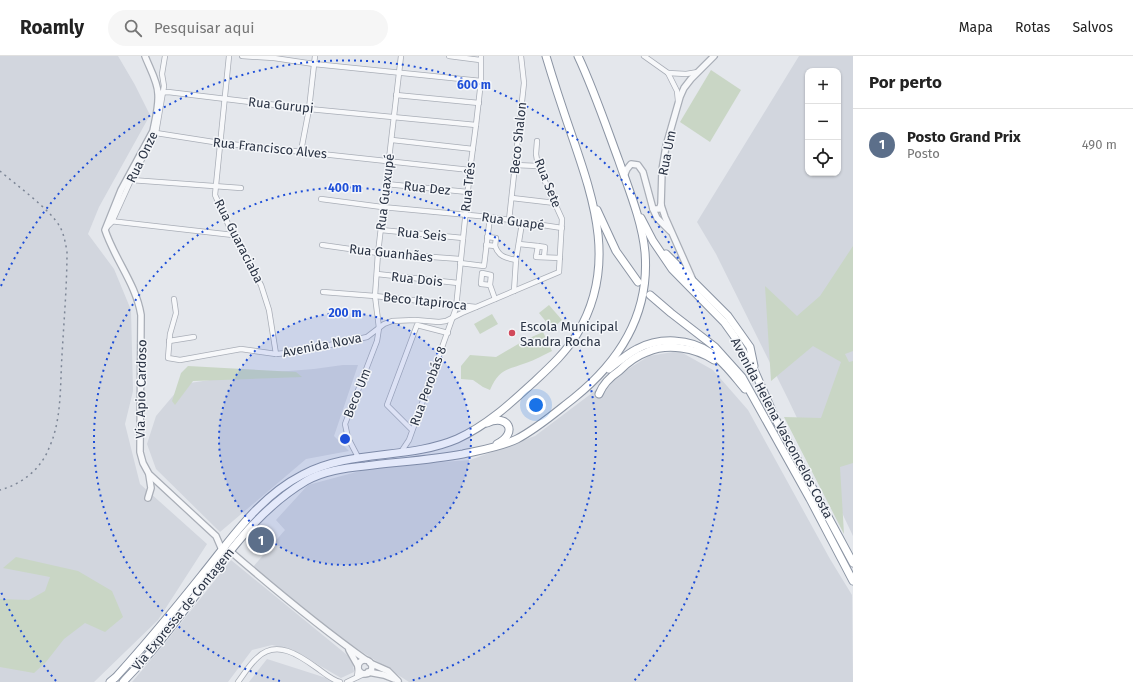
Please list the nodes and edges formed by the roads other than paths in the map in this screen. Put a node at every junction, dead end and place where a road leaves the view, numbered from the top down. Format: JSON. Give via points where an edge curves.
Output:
{"nodes":[{"id":1,"x":145,"y":56,"type":"edge"},
{"id":2,"x":165,"y":56,"type":"edge"},
{"id":3,"x":229,"y":56,"type":"edge"},
{"id":4,"x":242,"y":56,"type":"edge"},
{"id":5,"x":246,"y":56,"type":"edge"},
{"id":6,"x":315,"y":56,"type":"edge"},
{"id":7,"x":401,"y":56,"type":"edge"},
{"id":8,"x":449,"y":56,"type":"edge"},
{"id":9,"x":521,"y":56,"type":"edge"},
{"id":10,"x":546,"y":56,"type":"edge"},
{"id":11,"x":578,"y":56,"type":"edge"},
{"id":12,"x":644,"y":56,"type":"edge"},
{"id":13,"x":718,"y":56,"type":"edge"},
{"id":14,"x":711,"y":57,"type":"edge"},
{"id":15,"x":481,"y":58,"type":"edge"},
{"id":16,"x":314,"y":64,"type":"junction"},
{"id":17,"x":699,"y":72,"type":"junction"},
{"id":18,"x":400,"y":73,"type":"junction"},
{"id":19,"x":668,"y":73,"type":"junction"},
{"id":20,"x":154,"y":79,"type":"junction"},
{"id":21,"x":481,"y":81,"type":"junction"},
{"id":22,"x":164,"y":86,"type":"junction"},
{"id":23,"x":168,"y":92,"type":"junction"},
{"id":24,"x":160,"y":94,"type":"junction"},
{"id":25,"x":396,"y":95,"type":"junction"},
{"id":26,"x":225,"y":99,"type":"junction"},
{"id":27,"x":479,"y":103,"type":"junction"},
{"id":28,"x":678,"y":103,"type":"junction"},
{"id":29,"x":309,"y":109,"type":"junction"},
{"id":30,"x":394,"y":117,"type":"junction"},
{"id":31,"x":476,"y":125,"type":"junction"},
{"id":32,"x":154,"y":132,"type":"junction"},
{"id":33,"x":392,"y":140,"type":"junction"},
{"id":34,"x":537,"y":141,"type":"dead end"},
{"id":35,"x":220,"y":143,"type":"junction"},
{"id":36,"x":473,"y":149,"type":"junction"},
{"id":37,"x":301,"y":151,"type":"junction"},
{"id":38,"x":389,"y":162,"type":"junction"},
{"id":39,"x":515,"y":165,"type":"junction"},
{"id":40,"x":538,"y":166,"type":"junction"},
{"id":41,"x":470,"y":170,"type":"junction"},
{"id":42,"x":624,"y":176,"type":"junction"},
{"id":43,"x":129,"y":178,"type":"junction"},
{"id":44,"x":386,"y":184,"type":"junction"},
{"id":45,"x":216,"y":187,"type":"junction"},
{"id":46,"x":241,"y":188,"type":"dead end"},
{"id":47,"x":468,"y":192,"type":"junction"},
{"id":48,"x":592,"y":197,"type":"junction"},
{"id":49,"x":512,"y":198,"type":"junction"},
{"id":50,"x":321,"y":199,"type":"dead end"},
{"id":51,"x":555,"y":203,"type":"junction"},
{"id":52,"x":633,"y":203,"type":"junction"},
{"id":53,"x":661,"y":205,"type":"junction"},
{"id":54,"x":384,"y":207,"type":"junction"},
{"id":55,"x":653,"y":209,"type":"junction"},
{"id":56,"x":466,"y":215,"type":"junction"},
{"id":57,"x":490,"y":217,"type":"junction"},
{"id":58,"x":509,"y":220,"type":"junction"},
{"id":59,"x":110,"y":221,"type":"junction"},
{"id":60,"x":522,"y":223,"type":"junction"},
{"id":61,"x":562,"y":228,"type":"junction"},
{"id":62,"x":381,"y":230,"type":"junction"},
{"id":63,"x":672,"y":232,"type":"junction"},
{"id":64,"x":233,"y":235,"type":"junction"},
{"id":65,"x":487,"y":237,"type":"junction"},
{"id":66,"x":463,"y":238,"type":"junction"},
{"id":67,"x":653,"y":241,"type":"junction"},
{"id":68,"x":519,"y":244,"type":"junction"},
{"id":69,"x":322,"y":245,"type":"dead end"},
{"id":70,"x":486,"y":245,"type":"junction"},
{"id":71,"x":495,"y":246,"type":"junction"},
{"id":72,"x":538,"y":246,"type":"junction"},
{"id":73,"x":378,"y":252,"type":"junction"},
{"id":74,"x":682,"y":255,"type":"junction"},
{"id":75,"x":544,"y":258,"type":"junction"},
{"id":76,"x":560,"y":258,"type":"junction"},
{"id":77,"x":516,"y":260,"type":"junction"},
{"id":78,"x":460,"y":261,"type":"junction"},
{"id":79,"x":674,"y":262,"type":"junction"},
{"id":80,"x":484,"y":266,"type":"junction"},
{"id":81,"x":559,"y":272,"type":"joint"},
{"id":82,"x":377,"y":274,"type":"junction"},
{"id":83,"x":482,"y":274,"type":"junction"},
{"id":84,"x":692,"y":279,"type":"junction"},
{"id":85,"x":638,"y":282,"type":"dead end"},
{"id":86,"x":458,"y":283,"type":"junction"},
{"id":87,"x":490,"y":286,"type":"junction"},
{"id":88,"x":514,"y":291,"type":"junction"},
{"id":89,"x":323,"y":292,"type":"dead end"},
{"id":90,"x":650,"y":295,"type":"dead end"},
{"id":91,"x":375,"y":296,"type":"junction"},
{"id":92,"x":174,"y":299,"type":"dead end"},
{"id":93,"x":495,"y":299,"type":"junction"},
{"id":94,"x":457,"y":305,"type":"junction"},
{"id":95,"x":478,"y":307,"type":"junction"},
{"id":96,"x":452,"y":318,"type":"junction"},
{"id":97,"x":379,"y":328,"type":"junction"},
{"id":98,"x":448,"y":333,"type":"junction"},
{"id":99,"x":194,"y":337,"type":"dead end"},
{"id":100,"x":170,"y":341,"type":"junction"},
{"id":101,"x":276,"y":354,"type":"junction"},
{"id":102,"x":730,"y":371,"type":"junction"},
{"id":103,"x":755,"y":372,"type":"junction"},
{"id":104,"x":601,"y":375,"type":"junction"},
{"id":105,"x":599,"y":394,"type":"dead end"},
{"id":106,"x":759,"y":406,"type":"junction"},
{"id":107,"x":480,"y":426,"type":"junction"},
{"id":108,"x":412,"y":430,"type":"junction"},
{"id":109,"x":492,"y":447,"type":"junction"},
{"id":110,"x":401,"y":453,"type":"junction"},
{"id":111,"x":361,"y":457,"type":"junction"},
{"id":112,"x":149,"y":474,"type":"junction"},
{"id":113,"x":148,"y":498,"type":"dead end"},
{"id":114,"x":216,"y":536,"type":"junction"},
{"id":115,"x":230,"y":540,"type":"junction"},
{"id":116,"x":222,"y":550,"type":"junction"},
{"id":117,"x":230,"y":550,"type":"junction"},
{"id":118,"x":853,"y":563,"type":"edge"},
{"id":119,"x":853,"y":581,"type":"edge"},
{"id":120,"x":348,"y":648,"type":"junction"},
{"id":121,"x":368,"y":661,"type":"junction"},
{"id":122,"x":358,"y":667,"type":"junction"},
{"id":123,"x":367,"y":673,"type":"junction"},
{"id":124,"x":357,"y":677,"type":"junction"},
{"id":125,"x":110,"y":682,"type":"edge"},
{"id":126,"x":124,"y":682,"type":"edge"},
{"id":127,"x":238,"y":682,"type":"edge"},
{"id":128,"x":340,"y":682,"type":"edge"},
{"id":129,"x":347,"y":682,"type":"edge"},
{"id":130,"x":398,"y":682,"type":"edge"}],
"edges":[{"from":1,"to":20,"type":"street"},
{"from":2,"to":22,"type":"street","via":[[162,74]]},
{"from":3,"to":26,"type":"street","name":"Rua Guaraciaba"},
{"from":4,"to":5,"type":"street"},
{"from":5,"to":16,"type":"street"},
{"from":6,"to":16,"type":"street"},
{"from":7,"to":18,"type":"street","name":"Rua Guaxupé"},
{"from":8,"to":15,"type":"street"},
{"from":9,"to":39,"type":"street","name":"Beco Shalon","via":[[524,83]]},
{"from":10,"to":48,"type":"highway"},
{"from":11,"to":42,"type":"highway"},
{"from":12,"to":19,"type":"street"},
{"from":13,"to":14,"type":"street","name":"Rua Um","via":[[714,59]]},
{"from":14,"to":17,"type":"street","name":"Rua Um"},
{"from":15,"to":21,"type":"street","name":"Rua Três"},
{"from":16,"to":18,"type":"street"},
{"from":16,"to":29,"type":"street"},
{"from":17,"to":19,"type":"street"},
{"from":17,"to":28,"type":"street","name":"Rua Um","via":[[690,79]]},
{"from":18,"to":21,"type":"street"},
{"from":18,"to":25,"type":"street","name":"Rua Guaxupé"},
{"from":19,"to":28,"type":"street","via":[[677,91]]},
{"from":20,"to":22,"type":"street"},
{"from":20,"to":24,"type":"street"},
{"from":21,"to":27,"type":"street","name":"Rua Três"},
{"from":22,"to":23,"type":"street"},
{"from":22,"to":24,"type":"street"},
{"from":23,"to":24,"type":"street","name":"Rua Gurupi"},
{"from":23,"to":26,"type":"street","name":"Rua Gurupi"},
{"from":24,"to":32,"type":"street"},
{"from":25,"to":27,"type":"street"},
{"from":25,"to":30,"type":"street","name":"Rua Guaxupé"},
{"from":26,"to":29,"type":"street","name":"Rua Gurupi"},
{"from":26,"to":35,"type":"street","name":"Rua Guaraciaba"},
{"from":27,"to":31,"type":"street","name":"Rua Três"},
{"from":28,"to":53,"type":"street","name":"Rua Um","via":[[662,170]]},
{"from":29,"to":30,"type":"street","name":"Rua Gurupi"},
{"from":29,"to":37,"type":"street"},
{"from":30,"to":31,"type":"street","name":"Rua Gurupi"},
{"from":30,"to":33,"type":"street","name":"Rua Guaxupé"},
{"from":31,"to":36,"type":"street","name":"Rua Três"},
{"from":32,"to":35,"type":"street","name":"Rua Francisco Alves"},
{"from":32,"to":43,"type":"street","name":"Via Apio Cardoso"},
{"from":33,"to":36,"type":"street"},
{"from":33,"to":38,"type":"street","name":"Rua Guaxupé"},
{"from":34,"to":40,"type":"street","name":"Rua Sete"},
{"from":35,"to":37,"type":"street","name":"Rua Francisco Alves"},
{"from":35,"to":45,"type":"street","name":"Rua Guaraciaba"},
{"from":36,"to":41,"type":"street","name":"Rua Três"},
{"from":37,"to":38,"type":"street","name":"Rua Francisco Alves"},
{"from":38,"to":41,"type":"street","name":"Rua Francisco Alves"},
{"from":38,"to":44,"type":"street","name":"Rua Guaxupé"},
{"from":39,"to":40,"type":"street"},
{"from":39,"to":49,"type":"street","name":"Beco Shalon"},
{"from":40,"to":51,"type":"street","name":"Rua Sete"},
{"from":41,"to":47,"type":"street","name":"Rua Três"},
{"from":42,"to":52,"type":"highway"},
{"from":42,"to":55,"type":"street","via":[[631,164],[640,167]]},
{"from":43,"to":45,"type":"street"},
{"from":43,"to":59,"type":"street","name":"Via Apio Cardoso"},
{"from":44,"to":47,"type":"street","name":"Rua Dez"},
{"from":44,"to":54,"type":"street","name":"Rua Guaxupé"},
{"from":45,"to":46,"type":"street"},
{"from":45,"to":64,"type":"street","name":"Rua Guaraciaba","via":[[217,201]]},
{"from":47,"to":56,"type":"street","name":"Rua Três"},
{"from":48,"to":85,"type":"highway","via":[[616,252]]},
{"from":48,"to":107,"type":"highway","via":[[598,233],[599,269],[594,296],[578,333],[558,360],[502,411]]},
{"from":49,"to":51,"type":"street"},
{"from":49,"to":58,"type":"street","name":"Beco Shalon"},
{"from":50,"to":54,"type":"street","name":"Rua Guapé"},
{"from":51,"to":61,"type":"street","name":"Rua Sete","via":[[561,214]]},
{"from":52,"to":67,"type":"highway","name":"Avenida Helena Vasconcelos Costa"},
{"from":52,"to":104,"type":"highway","via":[[645,250],[644,283],[632,328]]},
{"from":53,"to":55,"type":"street","via":[[659,209]]},
{"from":53,"to":63,"type":"street","name":"Rua Um"},
{"from":54,"to":56,"type":"street","name":"Rua Guapé"},
{"from":54,"to":62,"type":"street","name":"Rua Guaxupé"},
{"from":55,"to":63,"type":"street","via":[[656,218]]},
{"from":56,"to":57,"type":"street","name":"Rua Guapé"},
{"from":56,"to":66,"type":"street","name":"Rua Três"},
{"from":57,"to":58,"type":"street","name":"Rua Guapé"},
{"from":57,"to":65,"type":"street"},
{"from":58,"to":60,"type":"street","name":"Rua Guapé"},
{"from":59,"to":64,"type":"street"},
{"from":59,"to":112,"type":"street","name":"Via Apio Cardoso","via":[[105,230],[110,245],[139,302],[140,452]]},
{"from":60,"to":61,"type":"street","name":"Rua Guapé"},
{"from":60,"to":68,"type":"street"},
{"from":61,"to":76,"type":"street","name":"Rua Sete"},
{"from":62,"to":66,"type":"street","name":"Rua Seis"},
{"from":62,"to":73,"type":"street","name":"Rua Guaxupé"},
{"from":63,"to":74,"type":"street","name":"Rua Um"},
{"from":64,"to":101,"type":"street","name":"Rua Guaraciaba","via":[[261,285],[269,310]]},
{"from":65,"to":70,"type":"street"},
{"from":65,"to":71,"type":"street","via":[[496,238]]},
{"from":66,"to":78,"type":"street","name":"Rua Três"},
{"from":67,"to":79,"type":"highway"},
{"from":67,"to":103,"type":"highway","name":"Avenida Helena Vasconcelos Costa","via":[[672,269],[724,322]]},
{"from":68,"to":72,"type":"street"},
{"from":68,"to":77,"type":"street"},
{"from":69,"to":73,"type":"street","name":"Rua Guanhães"},
{"from":70,"to":71,"type":"street"},
{"from":70,"to":80,"type":"street"},
{"from":71,"to":77,"type":"street","via":[[503,257]]},
{"from":72,"to":75,"type":"street","via":[[545,247]]},
{"from":72,"to":75,"type":"street","via":[[536,257]]},
{"from":73,"to":78,"type":"street","name":"Rua Guanhães"},
{"from":73,"to":82,"type":"street","name":"Rua Guaxupé"},
{"from":74,"to":79,"type":"street"},
{"from":74,"to":84,"type":"street","name":"Rua Um"},
{"from":75,"to":76,"type":"street"},
{"from":76,"to":81,"type":"street","name":"Rua Sete"},
{"from":77,"to":88,"type":"street"},
{"from":78,"to":80,"type":"street","name":"Rua Guanhães"},
{"from":78,"to":86,"type":"street","name":"Rua Três"},
{"from":79,"to":84,"type":"highway"},
{"from":80,"to":83,"type":"street"},
{"from":81,"to":88,"type":"street","name":"Avenida Nova"},
{"from":82,"to":86,"type":"street","name":"Rua Dois"},
{"from":82,"to":91,"type":"street","name":"Rua Guaxupé"},
{"from":83,"to":87,"type":"street","via":[[481,284]]},
{"from":83,"to":87,"type":"street","via":[[491,275]]},
{"from":84,"to":103,"type":"highway","via":[[728,316],[746,340]]},
{"from":86,"to":94,"type":"street","name":"Rua Três"},
{"from":87,"to":93,"type":"street"},
{"from":88,"to":93,"type":"street","name":"Avenida Nova"},
{"from":89,"to":91,"type":"street","name":"Beco Itapiroca"},
{"from":90,"to":106,"type":"highway","name":"Avenida Helena Vasconcelos Costa","via":[[726,358],[742,377]]},
{"from":91,"to":94,"type":"street","name":"Beco Itapiroca"},
{"from":91,"to":97,"type":"street","name":"Rua Guaxupé"},
{"from":92,"to":100,"type":"street","via":[[176,313]]},
{"from":93,"to":95,"type":"street","name":"Avenida Nova"},
{"from":94,"to":95,"type":"street","name":"Beco Itapiroca"},
{"from":94,"to":96,"type":"street","name":"Rua Três"},
{"from":95,"to":96,"type":"street","name":"Avenida Nova"},
{"from":96,"to":97,"type":"street","name":"Avenida Nova","via":[[439,322],[392,321]]},
{"from":96,"to":98,"type":"street","name":"Rua Perobás 8"},
{"from":97,"to":101,"type":"street","name":"Avenida Nova","via":[[367,337]]},
{"from":97,"to":111,"type":"street","name":"Beco Um","via":[[377,341],[345,424],[348,438]]},
{"from":98,"to":108,"type":"street","name":"Rua Perobás 8"},
{"from":98,"to":108,"type":"street","via":[[417,325],[387,405]]},
{"from":99,"to":100,"type":"street"},
{"from":100,"to":101,"type":"street","name":"Avenida Nova","via":[[168,358],[180,360],[241,349]]},
{"from":102,"to":104,"type":"highway","via":[[715,356],[702,348],[672,341],[648,344],[637,349]]},
{"from":102,"to":105,"type":"highway","via":[[694,350],[658,349],[630,360],[605,383]]},
{"from":102,"to":106,"type":"highway"},
{"from":103,"to":118,"type":"highway","name":"Avenida Helena Vasconcelos Costa","via":[[776,420]]},
{"from":104,"to":109,"type":"highway","name":"Via Expressa de Contagem","via":[[538,426],[517,439]]},
{"from":106,"to":119,"type":"highway","name":"Avenida Helena Vasconcelos Costa"},
{"from":107,"to":109,"type":"highway","via":[[495,421],[504,421],[508,424],[508,436]]},
{"from":107,"to":110,"type":"highway","name":"Via Expressa de Contagem","via":[[456,439]]},
{"from":108,"to":110,"type":"street","name":"Rua Perobás 8"},
{"from":109,"to":117,"type":"highway","name":"Via Expressa de Contagem","via":[[462,454],[324,473],[279,498]]},
{"from":110,"to":111,"type":"highway","name":"Via Expressa de Contagem"},
{"from":111,"to":115,"type":"highway","name":"Via Expressa de Contagem","via":[[321,466],[275,492],[248,517]]},
{"from":112,"to":113,"type":"street","via":[[151,488]]},
{"from":112,"to":114,"type":"street","name":"Via Apio Cardoso"},
{"from":114,"to":115,"type":"street","name":"Via Apio Cardoso"},
{"from":114,"to":116,"type":"street","name":"Via Apio Cardoso"},
{"from":115,"to":116,"type":"highway","name":"Via Expressa de Contagem"},
{"from":116,"to":125,"type":"highway","name":"Via Expressa de Contagem","via":[[147,642]]},
{"from":117,"to":120,"type":"street","via":[[283,597]]},
{"from":117,"to":126,"type":"highway","name":"Via Expressa de Contagem","via":[[155,648]]},
{"from":120,"to":121,"type":"street"},
{"from":120,"to":122,"type":"street"},
{"from":121,"to":122,"type":"street","via":[[361,661]]},
{"from":121,"to":123,"type":"street","via":[[371,668]]},
{"from":121,"to":130,"type":"street","via":[[388,671]]},
{"from":122,"to":123,"type":"street","via":[[361,672]]},
{"from":122,"to":124,"type":"street"},
{"from":123,"to":124,"type":"street"},
{"from":123,"to":130,"type":"street","via":[[384,675]]},
{"from":124,"to":129,"type":"street"},
{"from":127,"to":128,"type":"street","via":[[256,658],[264,652],[278,648],[289,650]]}]}
